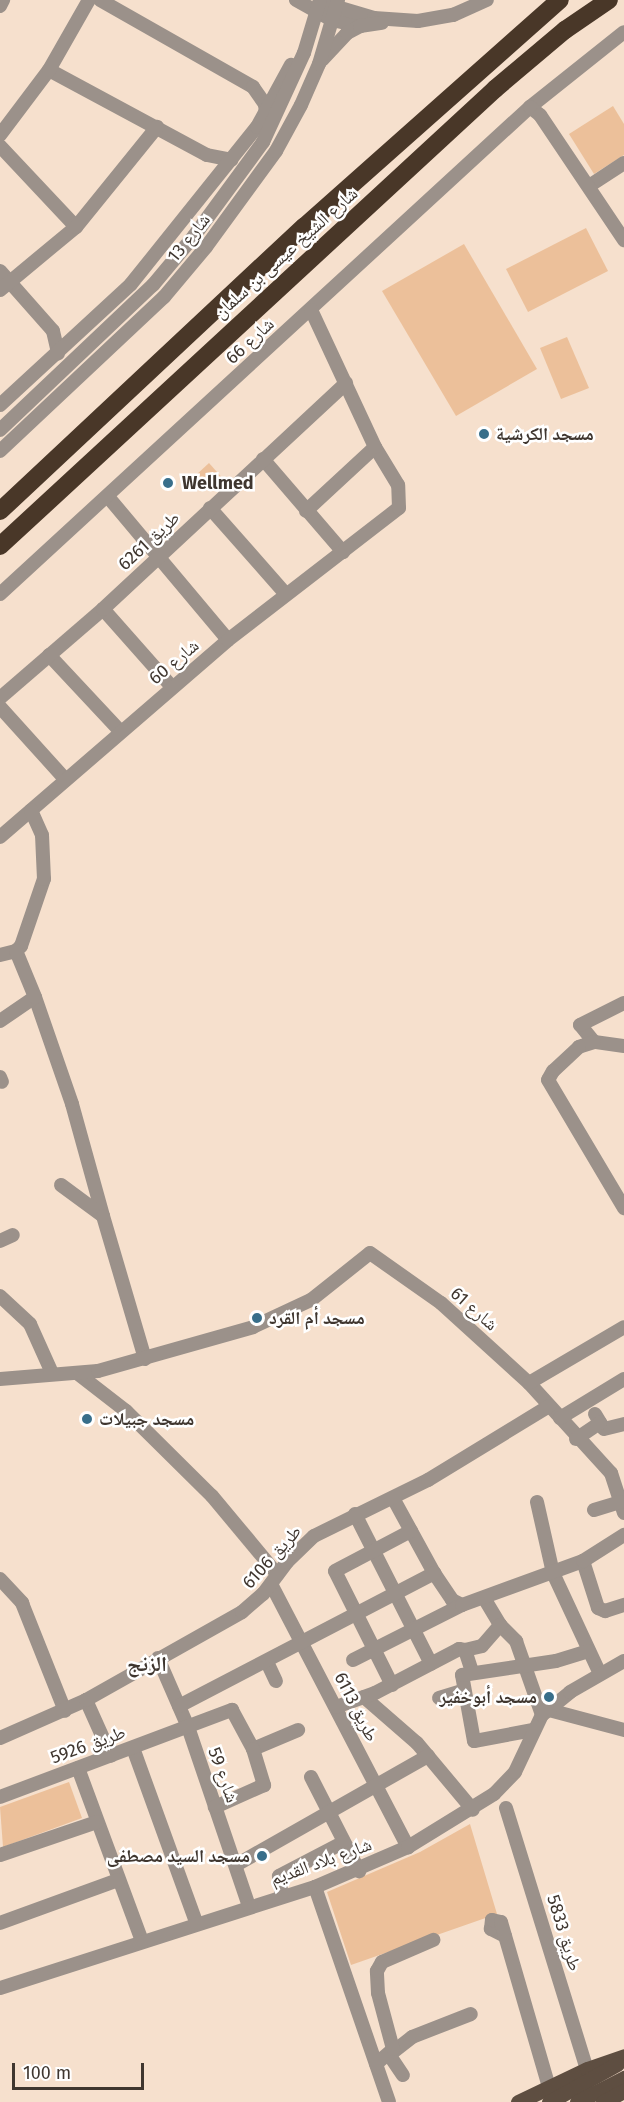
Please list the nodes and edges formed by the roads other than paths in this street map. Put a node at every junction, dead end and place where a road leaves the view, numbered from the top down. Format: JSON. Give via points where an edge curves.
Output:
{"nodes":[{"id":1,"x":3,"y":0,"type":"edge"},
{"id":2,"x":88,"y":0,"type":"edge"},
{"id":3,"x":100,"y":0,"type":"edge"},
{"id":4,"x":295,"y":0,"type":"edge"},
{"id":5,"x":354,"y":0,"type":"edge"},
{"id":6,"x":487,"y":0,"type":"edge"},
{"id":7,"x":560,"y":0,"type":"edge"},
{"id":8,"x":609,"y":0,"type":"edge"},
{"id":9,"x":319,"y":3,"type":"edge"},
{"id":10,"x":0,"y":6,"type":"edge"},
{"id":11,"x":335,"y":9,"type":"edge"},
{"id":12,"x":374,"y":18,"type":"junction"},
{"id":13,"x":400,"y":20,"type":"junction"},
{"id":14,"x":360,"y":26,"type":"junction"},
{"id":15,"x":624,"y":32,"type":"edge"},
{"id":16,"x":310,"y":34,"type":"junction"},
{"id":17,"x":304,"y":53,"type":"junction"},
{"id":18,"x":319,"y":64,"type":"junction"},
{"id":19,"x":49,"y":70,"type":"junction"},
{"id":20,"x":280,"y":86,"type":"junction"},
{"id":21,"x":253,"y":87,"type":"junction"},
{"id":22,"x":526,"y":110,"type":"junction"},
{"id":23,"x":266,"y":112,"type":"junction"},
{"id":24,"x":157,"y":127,"type":"junction"},
{"id":25,"x":0,"y":135,"type":"edge"},
{"id":26,"x":0,"y":146,"type":"edge"},
{"id":27,"x":207,"y":155,"type":"junction"},
{"id":28,"x":232,"y":160,"type":"junction"},
{"id":29,"x":624,"y":164,"type":"edge"},
{"id":30,"x":216,"y":180,"type":"junction"},
{"id":31,"x":589,"y":186,"type":"junction"},
{"id":32,"x":76,"y":227,"type":"junction"},
{"id":33,"x":624,"y":240,"type":"edge"},
{"id":34,"x":0,"y":271,"type":"edge"},
{"id":35,"x":5,"y":286,"type":"edge"},
{"id":36,"x":311,"y":310,"type":"junction"},
{"id":37,"x":53,"y":331,"type":"junction"},
{"id":38,"x":77,"y":336,"type":"junction"},
{"id":39,"x":58,"y":353,"type":"junction"},
{"id":40,"x":346,"y":383,"type":"junction"},
{"id":41,"x":0,"y":405,"type":"edge"},
{"id":42,"x":0,"y":430,"type":"edge"},
{"id":43,"x":375,"y":447,"type":"junction"},
{"id":44,"x":0,"y":450,"type":"edge"},
{"id":45,"x":263,"y":459,"type":"junction"},
{"id":46,"x":109,"y":498,"type":"junction"},
{"id":47,"x":210,"y":508,"type":"junction"},
{"id":48,"x":306,"y":511,"type":"junction"},
{"id":49,"x":0,"y":512,"type":"edge"},
{"id":50,"x":0,"y":546,"type":"edge"},
{"id":51,"x":343,"y":552,"type":"junction"},
{"id":52,"x":159,"y":556,"type":"junction"},
{"id":53,"x":285,"y":593,"type":"junction"},
{"id":54,"x":0,"y":594,"type":"edge"},
{"id":55,"x":103,"y":609,"type":"junction"},
{"id":56,"x":228,"y":640,"type":"junction"},
{"id":57,"x":49,"y":655,"type":"junction"},
{"id":58,"x":172,"y":687,"type":"junction"},
{"id":59,"x":0,"y":698,"type":"edge"},
{"id":60,"x":0,"y":707,"type":"edge"},
{"id":61,"x":120,"y":731,"type":"junction"},
{"id":62,"x":66,"y":780,"type":"junction"},
{"id":63,"x":32,"y":810,"type":"junction"},
{"id":64,"x":2,"y":830,"type":"edge"},
{"id":65,"x":16,"y":951,"type":"junction"},
{"id":66,"x":0,"y":955,"type":"edge"},
{"id":67,"x":35,"y":997,"type":"junction"},
{"id":68,"x":624,"y":1004,"type":"edge"},
{"id":69,"x":0,"y":1022,"type":"edge"},
{"id":70,"x":594,"y":1042,"type":"junction"},
{"id":71,"x":624,"y":1046,"type":"edge"},
{"id":72,"x":61,"y":1185,"type":"dead end"},
{"id":73,"x":624,"y":1208,"type":"edge"},
{"id":74,"x":103,"y":1215,"type":"junction"},
{"id":75,"x":0,"y":1296,"type":"edge"},
{"id":76,"x":624,"y":1327,"type":"edge"},
{"id":77,"x":145,"y":1359,"type":"junction"},
{"id":78,"x":52,"y":1373,"type":"junction"},
{"id":79,"x":77,"y":1373,"type":"junction"},
{"id":80,"x":0,"y":1379,"type":"edge"},
{"id":81,"x":624,"y":1381,"type":"edge"},
{"id":82,"x":529,"y":1383,"type":"junction"},
{"id":83,"x":549,"y":1406,"type":"junction"},
{"id":84,"x":560,"y":1418,"type":"junction"},
{"id":85,"x":624,"y":1424,"type":"edge"},
{"id":86,"x":576,"y":1439,"type":"junction"},
{"id":87,"x":393,"y":1498,"type":"junction"},
{"id":88,"x":537,"y":1502,"type":"dead end"},
{"id":89,"x":622,"y":1507,"type":"edge"},
{"id":90,"x":594,"y":1510,"type":"dead end"},
{"id":91,"x":355,"y":1514,"type":"junction"},
{"id":92,"x":411,"y":1531,"type":"junction"},
{"id":93,"x":624,"y":1535,"type":"edge"},
{"id":94,"x":372,"y":1552,"type":"junction"},
{"id":95,"x":583,"y":1561,"type":"junction"},
{"id":96,"x":434,"y":1573,"type":"junction"},
{"id":97,"x":553,"y":1573,"type":"junction"},
{"id":98,"x":0,"y":1579,"type":"edge"},
{"id":99,"x":274,"y":1579,"type":"junction"},
{"id":100,"x":394,"y":1595,"type":"junction"},
{"id":101,"x":484,"y":1598,"type":"junction"},
{"id":102,"x":462,"y":1605,"type":"junction"},
{"id":103,"x":624,"y":1605,"type":"edge"},
{"id":104,"x":355,"y":1615,"type":"junction"},
{"id":105,"x":500,"y":1625,"type":"junction"},
{"id":106,"x":413,"y":1630,"type":"junction"},
{"id":107,"x":303,"y":1642,"type":"junction"},
{"id":108,"x":374,"y":1650,"type":"junction"},
{"id":109,"x":465,"y":1650,"type":"junction"},
{"id":110,"x":589,"y":1652,"type":"junction"},
{"id":111,"x":158,"y":1658,"type":"junction"},
{"id":112,"x":353,"y":1660,"type":"dead end"},
{"id":113,"x":624,"y":1661,"type":"edge"},
{"id":114,"x":267,"y":1662,"type":"junction"},
{"id":115,"x":431,"y":1664,"type":"junction"},
{"id":116,"x":522,"y":1666,"type":"junction"},
{"id":117,"x":469,"y":1672,"type":"junction"},
{"id":118,"x":600,"y":1674,"type":"junction"},
{"id":119,"x":276,"y":1681,"type":"dead end"},
{"id":120,"x":392,"y":1685,"type":"junction"},
{"id":121,"x":462,"y":1691,"type":"junction"},
{"id":122,"x":364,"y":1697,"type":"junction"},
{"id":123,"x":439,"y":1698,"type":"dead end"},
{"id":124,"x":86,"y":1700,"type":"junction"},
{"id":125,"x":179,"y":1706,"type":"junction"},
{"id":126,"x":336,"y":1707,"type":"junction"},
{"id":127,"x":65,"y":1711,"type":"junction"},
{"id":128,"x":546,"y":1713,"type":"junction"},
{"id":129,"x":188,"y":1727,"type":"junction"},
{"id":130,"x":298,"y":1730,"type":"dead end"},
{"id":131,"x":533,"y":1730,"type":"junction"},
{"id":132,"x":624,"y":1730,"type":"edge"},
{"id":133,"x":1,"y":1734,"type":"edge"},
{"id":134,"x":133,"y":1748,"type":"junction"},
{"id":135,"x":253,"y":1749,"type":"junction"},
{"id":136,"x":111,"y":1756,"type":"junction"},
{"id":137,"x":428,"y":1756,"type":"junction"},
{"id":138,"x":78,"y":1768,"type":"junction"},
{"id":139,"x":311,"y":1776,"type":"dead end"},
{"id":140,"x":376,"y":1786,"type":"junction"},
{"id":141,"x":0,"y":1797,"type":"edge"},
{"id":142,"x":215,"y":1807,"type":"junction"},
{"id":143,"x":506,"y":1808,"type":"dead end"},
{"id":144,"x":473,"y":1810,"type":"junction"},
{"id":145,"x":329,"y":1813,"type":"junction"},
{"id":146,"x":97,"y":1822,"type":"junction"},
{"id":147,"x":344,"y":1842,"type":"junction"},
{"id":148,"x":408,"y":1847,"type":"junction"},
{"id":149,"x":0,"y":1855,"type":"edge"},
{"id":150,"x":236,"y":1865,"type":"junction"},
{"id":151,"x":359,"y":1871,"type":"junction"},
{"id":152,"x":118,"y":1880,"type":"junction"},
{"id":153,"x":318,"y":1890,"type":"junction"},
{"id":154,"x":282,"y":1896,"type":"junction"},
{"id":155,"x":249,"y":1906,"type":"junction"},
{"id":156,"x":196,"y":1922,"type":"junction"},
{"id":157,"x":0,"y":1923,"type":"edge"},
{"id":158,"x":505,"y":1936,"type":"dead end"},
{"id":159,"x":432,"y":1940,"type":"dead end"},
{"id":160,"x":142,"y":1941,"type":"junction"},
{"id":161,"x":0,"y":1988,"type":"edge"},
{"id":162,"x":471,"y":2014,"type":"dead end"},
{"id":163,"x":391,"y":2054,"type":"junction"},
{"id":164,"x":624,"y":2057,"type":"edge"},
{"id":165,"x":376,"y":2064,"type":"junction"},
{"id":166,"x":586,"y":2069,"type":"junction"},
{"id":167,"x":403,"y":2075,"type":"dead end"},
{"id":168,"x":615,"y":2090,"type":"edge"},
{"id":169,"x":549,"y":2094,"type":"edge"},
{"id":170,"x":389,"y":2102,"type":"edge"},
{"id":171,"x":518,"y":2102,"type":"edge"},
{"id":172,"x":577,"y":2102,"type":"edge"}],
"edges":[{"from":1,"to":10,"type":"street"},
{"from":2,"to":19,"type":"street"},
{"from":3,"to":21,"type":"street"},
{"from":4,"to":9,"type":"street"},
{"from":4,"to":16,"type":"street"},
{"from":5,"to":12,"type":"street"},
{"from":6,"to":13,"type":"street","via":[[436,20]]},
{"from":7,"to":49,"type":"highway","name":"شارع الشيخ عيسى بن سلمان","via":[[304,227]]},
{"from":8,"to":50,"type":"highway","name":"شارع الشيخ عيسى بن سلمان","via":[[565,30],[495,90]]},
{"from":9,"to":11,"type":"street"},
{"from":9,"to":16,"type":"street","name":"شارع 13"},
{"from":11,"to":12,"type":"street"},
{"from":11,"to":14,"type":"street"},
{"from":11,"to":18,"type":"street","name":"شارع 13"},
{"from":12,"to":13,"type":"street"},
{"from":13,"to":14,"type":"street"},
{"from":14,"to":18,"type":"street","via":[[347,33]]},
{"from":15,"to":22,"type":"street","name":"شارع 66"},
{"from":16,"to":17,"type":"street","name":"شارع 13"},
{"from":17,"to":20,"type":"street","via":[[291,65]]},
{"from":17,"to":42,"type":"street","name":"شارع 13","via":[[263,142],[194,236],[153,285]]},
{"from":18,"to":44,"type":"street","name":"شارع 13","via":[[276,151],[206,248],[164,297]]},
{"from":19,"to":24,"type":"street"},
{"from":19,"to":25,"type":"street"},
{"from":20,"to":21,"type":"street"},
{"from":20,"to":23,"type":"street"},
{"from":21,"to":23,"type":"street"},
{"from":22,"to":31,"type":"street"},
{"from":22,"to":36,"type":"street","name":"شارع 66"},
{"from":23,"to":28,"type":"street"},
{"from":24,"to":27,"type":"street"},
{"from":24,"to":32,"type":"street"},
{"from":26,"to":32,"type":"street"},
{"from":27,"to":28,"type":"street"},
{"from":27,"to":30,"type":"street"},
{"from":28,"to":30,"type":"street"},
{"from":29,"to":31,"type":"street"},
{"from":30,"to":38,"type":"street","via":[[131,284]]},
{"from":31,"to":33,"type":"street"},
{"from":32,"to":35,"type":"street"},
{"from":34,"to":35,"type":"street"},
{"from":35,"to":37,"type":"street"},
{"from":36,"to":40,"type":"street","name":"شارع 60"},
{"from":36,"to":46,"type":"street","name":"شارع 66"},
{"from":37,"to":38,"type":"street"},
{"from":37,"to":39,"type":"street"},
{"from":38,"to":39,"type":"street"},
{"from":39,"to":41,"type":"street"},
{"from":40,"to":43,"type":"street","name":"شارع 60"},
{"from":40,"to":45,"type":"street","name":"طريق 6261"},
{"from":43,"to":48,"type":"street"},
{"from":43,"to":51,"type":"street","name":"شارع 60","via":[[390,473],[393,504],[379,524]]},
{"from":45,"to":47,"type":"street","name":"طريق 6261"},
{"from":45,"to":48,"type":"street"},
{"from":46,"to":52,"type":"street"},
{"from":46,"to":54,"type":"street","name":"شارع 66"},
{"from":47,"to":52,"type":"street","name":"طريق 6261"},
{"from":47,"to":53,"type":"street"},
{"from":48,"to":51,"type":"street"},
{"from":51,"to":53,"type":"street","name":"شارع 60"},
{"from":52,"to":55,"type":"street","name":"طريق 6261"},
{"from":52,"to":56,"type":"street"},
{"from":53,"to":56,"type":"street","name":"شارع 60"},
{"from":55,"to":57,"type":"street","name":"طريق 6261"},
{"from":55,"to":58,"type":"street"},
{"from":56,"to":58,"type":"street","name":"شارع 60"},
{"from":57,"to":59,"type":"street","name":"طريق 6261"},
{"from":57,"to":61,"type":"street"},
{"from":58,"to":61,"type":"street","name":"شارع 60"},
{"from":60,"to":62,"type":"street"},
{"from":61,"to":62,"type":"street","name":"شارع 60"},
{"from":62,"to":63,"type":"street","name":"شارع 60"},
{"from":63,"to":64,"type":"street","name":"شارع 60"},
{"from":63,"to":65,"type":"street","via":[[42,835],[46,863],[39,901]]},
{"from":65,"to":66,"type":"street"},
{"from":65,"to":67,"type":"street"},
{"from":67,"to":69,"type":"street"},
{"from":67,"to":74,"type":"street","via":[[72,1104]]},
{"from":68,"to":70,"type":"street","via":[[580,1025]]},
{"from":70,"to":71,"type":"street"},
{"from":70,"to":73,"type":"street","via":[[579,1047],[548,1080]]},
{"from":72,"to":74,"type":"street"},
{"from":74,"to":77,"type":"street"},
{"from":75,"to":78,"type":"street","via":[[30,1324]]},
{"from":76,"to":82,"type":"street"},
{"from":77,"to":79,"type":"street"},
{"from":77,"to":82,"type":"street","name":"شارع 61","via":[[253,1327],[311,1300],[370,1253],[441,1303]]},
{"from":78,"to":79,"type":"street"},
{"from":78,"to":80,"type":"street"},
{"from":79,"to":99,"type":"street","name":"طريق 6113","via":[[119,1405],[212,1496]]},
{"from":81,"to":84,"type":"street"},
{"from":82,"to":83,"type":"street","name":"شارع 61"},
{"from":83,"to":84,"type":"street","name":"شارع 61"},
{"from":83,"to":87,"type":"street","name":"طريق 6106"},
{"from":84,"to":86,"type":"street","name":"شارع 61"},
{"from":85,"to":86,"type":"street","via":[[610,1430],[598,1419]]},
{"from":86,"to":89,"type":"street","name":"شارع 61","via":[[611,1473]]},
{"from":87,"to":91,"type":"street","name":"طريق 6106"},
{"from":87,"to":92,"type":"street"},
{"from":88,"to":97,"type":"street"},
{"from":89,"to":90,"type":"street"},
{"from":91,"to":94,"type":"street"},
{"from":91,"to":99,"type":"street","name":"طريق 6106","via":[[314,1536]]},
{"from":92,"to":94,"type":"street"},
{"from":92,"to":96,"type":"street"},
{"from":93,"to":95,"type":"street"},
{"from":94,"to":100,"type":"street"},
{"from":94,"to":104,"type":"street","via":[[335,1570]]},
{"from":95,"to":97,"type":"street"},
{"from":95,"to":103,"type":"street","via":[[598,1608],[605,1611]]},
{"from":96,"to":100,"type":"street"},
{"from":96,"to":102,"type":"street","via":[[452,1600]]},
{"from":97,"to":101,"type":"street"},
{"from":97,"to":110,"type":"street","via":[[580,1625]]},
{"from":98,"to":127,"type":"street","via":[[22,1603]]},
{"from":99,"to":107,"type":"street","name":"طريق 6113"},
{"from":99,"to":111,"type":"street","name":"طريق 6106","via":[[242,1612]]},
{"from":100,"to":104,"type":"street"},
{"from":100,"to":106,"type":"street"},
{"from":101,"to":102,"type":"street"},
{"from":101,"to":105,"type":"street"},
{"from":102,"to":106,"type":"street"},
{"from":104,"to":107,"type":"street"},
{"from":104,"to":108,"type":"street"},
{"from":105,"to":109,"type":"street","via":[[482,1647]]},
{"from":105,"to":116,"type":"street","via":[[514,1637]]},
{"from":106,"to":108,"type":"street"},
{"from":106,"to":115,"type":"street"},
{"from":107,"to":114,"type":"street"},
{"from":107,"to":126,"type":"street","name":"طريق 6113"},
{"from":108,"to":112,"type":"street"},
{"from":108,"to":120,"type":"street"},
{"from":109,"to":115,"type":"street","via":[[457,1649]]},
{"from":109,"to":117,"type":"street"},
{"from":110,"to":116,"type":"street"},
{"from":110,"to":118,"type":"street"},
{"from":111,"to":124,"type":"street","name":"طريق 6106"},
{"from":111,"to":125,"type":"street","name":"شارع 59"},
{"from":113,"to":118,"type":"street","name":"شارع بلاد القديم"},
{"from":114,"to":119,"type":"street"},
{"from":114,"to":125,"type":"street"},
{"from":115,"to":120,"type":"street"},
{"from":116,"to":117,"type":"street"},
{"from":116,"to":128,"type":"street"},
{"from":117,"to":121,"type":"street","via":[[460,1678]]},
{"from":118,"to":128,"type":"street","name":"شارع بلاد القديم"},
{"from":120,"to":122,"type":"street"},
{"from":121,"to":123,"type":"street"},
{"from":121,"to":131,"type":"street","via":[[472,1737],[477,1742]]},
{"from":122,"to":126,"type":"street"},
{"from":122,"to":137,"type":"street"},
{"from":124,"to":127,"type":"street","name":"طريق 6106"},
{"from":124,"to":136,"type":"street"},
{"from":125,"to":129,"type":"street","name":"شارع 59"},
{"from":126,"to":140,"type":"street","name":"طريق 6113"},
{"from":127,"to":133,"type":"street","name":"طريق 6106"},
{"from":128,"to":131,"type":"street","name":"شارع بلاد القديم"},
{"from":128,"to":132,"type":"street"},
{"from":129,"to":134,"type":"street","name":"طريق 5926"},
{"from":129,"to":135,"type":"street","name":"طريق 5926","via":[[232,1710]]},
{"from":129,"to":142,"type":"street","name":"شارع 59"},
{"from":130,"to":135,"type":"street"},
{"from":131,"to":144,"type":"street","name":"شارع بلاد القديم","via":[[515,1772]]},
{"from":134,"to":136,"type":"street","name":"طريق 5926"},
{"from":134,"to":156,"type":"street"},
{"from":135,"to":142,"type":"street","via":[[264,1779],[262,1788]]},
{"from":136,"to":138,"type":"street","name":"طريق 5926"},
{"from":137,"to":140,"type":"street"},
{"from":137,"to":144,"type":"street"},
{"from":138,"to":141,"type":"street","name":"طريق 5926"},
{"from":138,"to":146,"type":"street"},
{"from":139,"to":145,"type":"street"},
{"from":140,"to":145,"type":"street"},
{"from":140,"to":148,"type":"street","name":"طريق 6113"},
{"from":142,"to":150,"type":"street","name":"شارع 59"},
{"from":143,"to":166,"type":"street","name":"طريق 5833"},
{"from":144,"to":148,"type":"street","name":"شارع بلاد القديم"},
{"from":145,"to":147,"type":"street"},
{"from":145,"to":150,"type":"street"},
{"from":146,"to":149,"type":"street"},
{"from":146,"to":152,"type":"street"},
{"from":147,"to":151,"type":"street"},
{"from":147,"to":154,"type":"street","via":[[279,1876]]},
{"from":148,"to":151,"type":"street","name":"شارع بلاد القديم"},
{"from":150,"to":155,"type":"street","name":"شارع 59"},
{"from":151,"to":153,"type":"street","name":"شارع بلاد القديم"},
{"from":152,"to":157,"type":"street"},
{"from":152,"to":160,"type":"street"},
{"from":153,"to":154,"type":"street","name":"شارع بلاد القديم"},
{"from":153,"to":165,"type":"street"},
{"from":154,"to":155,"type":"street","name":"شارع بلاد القديم"},
{"from":155,"to":156,"type":"street","name":"شارع بلاد القديم"},
{"from":156,"to":160,"type":"street","name":"شارع بلاد القديم"},
{"from":158,"to":169,"type":"street"},
{"from":159,"to":163,"type":"street","via":[[387,1956],[377,1971]]},
{"from":160,"to":161,"type":"street","name":"شارع بلاد القديم"},
{"from":162,"to":163,"type":"street","via":[[412,2037]]},
{"from":163,"to":165,"type":"street"},
{"from":163,"to":167,"type":"street"},
{"from":164,"to":166,"type":"main road"},
{"from":164,"to":169,"type":"main road","via":[[583,2086]]},
{"from":165,"to":170,"type":"street"},
{"from":166,"to":169,"type":"main road"},
{"from":168,"to":172,"type":"main road"},
{"from":169,"to":171,"type":"main road"}]}
